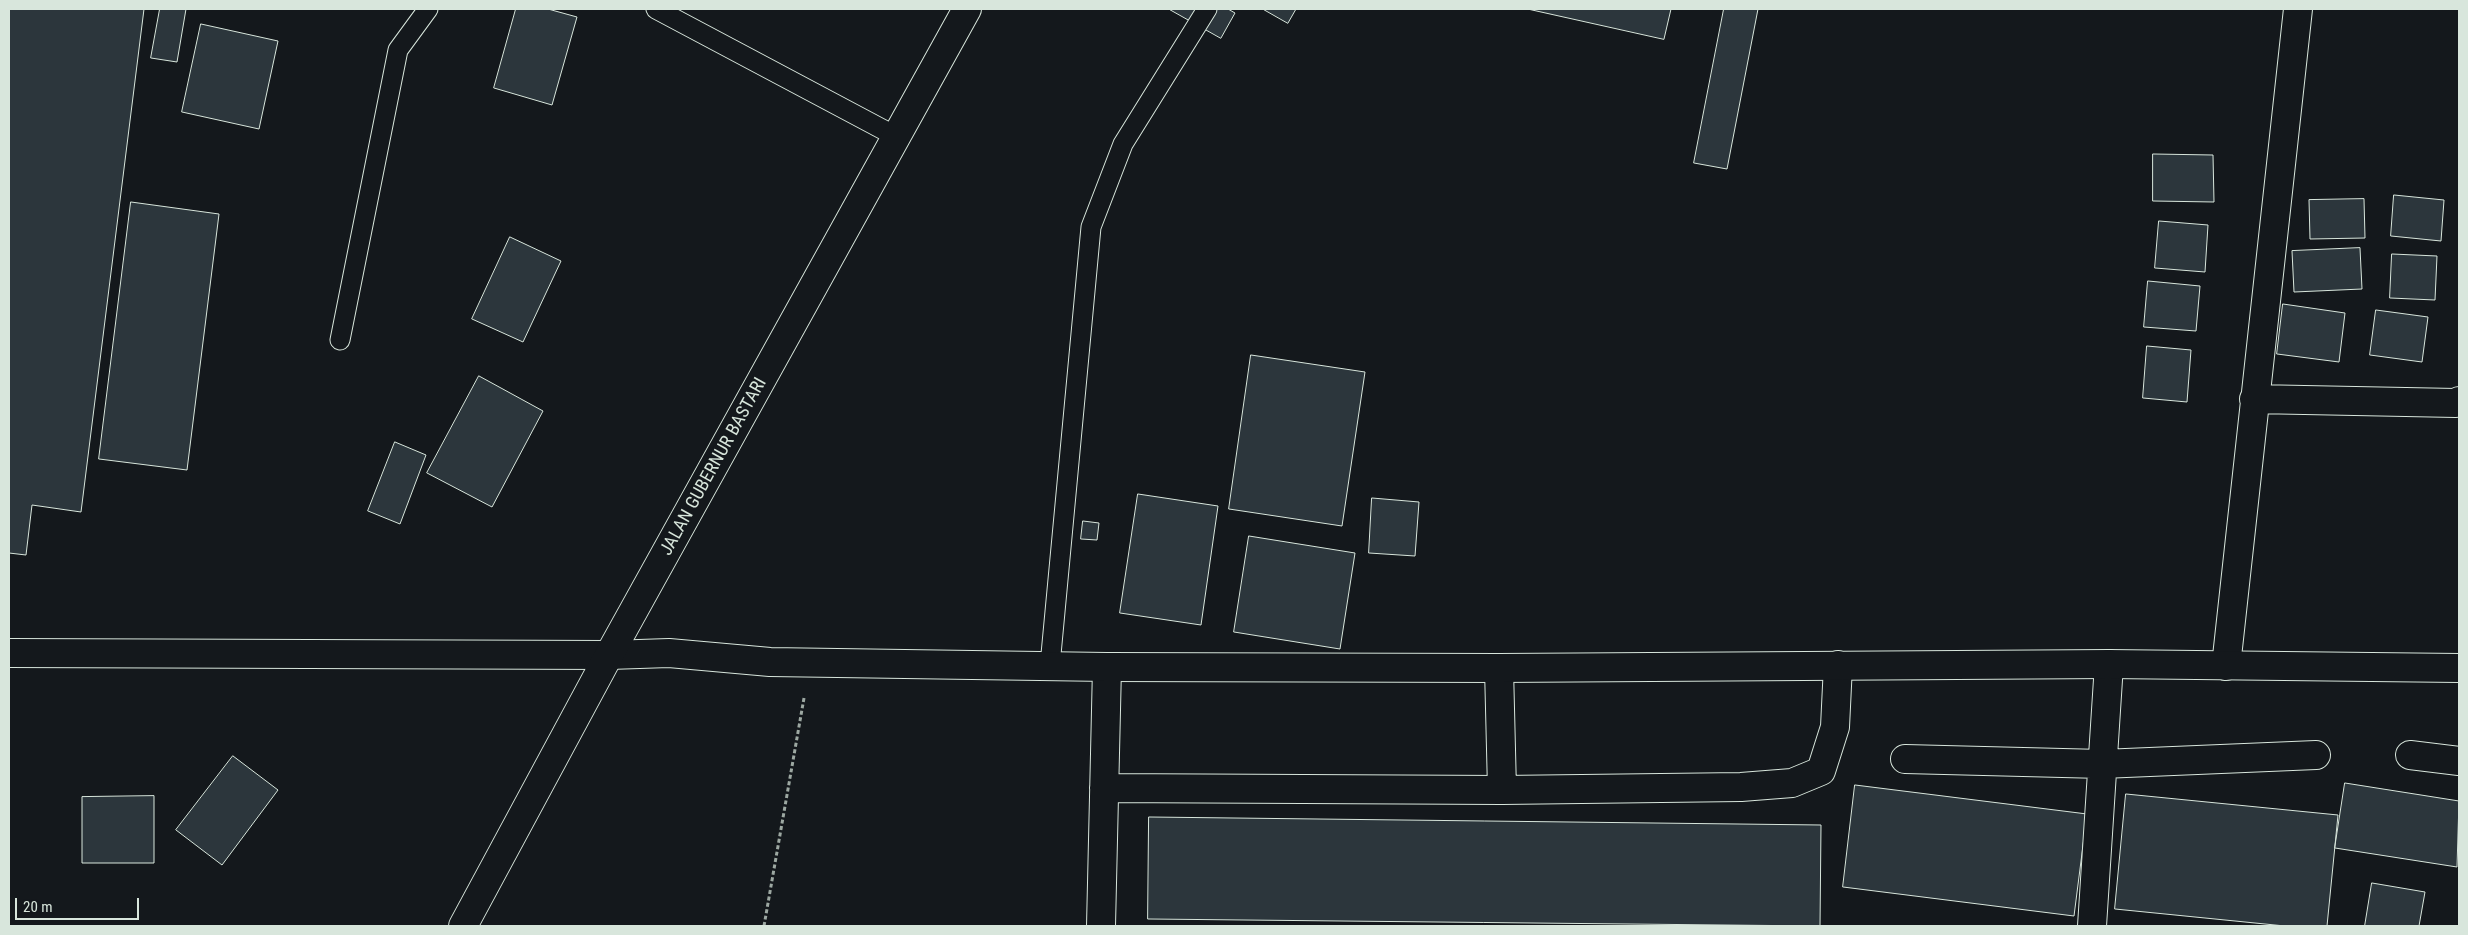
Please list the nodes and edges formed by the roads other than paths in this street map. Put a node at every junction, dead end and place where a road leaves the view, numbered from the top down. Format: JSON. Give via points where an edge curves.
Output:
{"nodes":[{"id":1,"x":428,"y":9,"type":"edge"},
{"id":2,"x":656,"y":9,"type":"edge"},
{"id":3,"x":967,"y":9,"type":"edge"},
{"id":4,"x":1207,"y":9,"type":"edge"},
{"id":5,"x":2298,"y":9,"type":"edge"},
{"id":6,"x":896,"y":137,"type":"junction"},
{"id":7,"x":340,"y":340,"type":"dead end"},
{"id":8,"x":2254,"y":399,"type":"junction"},
{"id":9,"x":2459,"y":401,"type":"edge"},
{"id":10,"x":9,"y":652,"type":"edge"},
{"id":11,"x":609,"y":655,"type":"junction"},
{"id":12,"x":2109,"y":664,"type":"junction"},
{"id":13,"x":1050,"y":665,"type":"junction"},
{"id":14,"x":1838,"y":665,"type":"junction"},
{"id":15,"x":1107,"y":666,"type":"junction"},
{"id":16,"x":2226,"y":666,"type":"junction"},
{"id":17,"x":1499,"y":668,"type":"junction"},
{"id":18,"x":2459,"y":668,"type":"edge"},
{"id":19,"x":2316,"y":754,"type":"dead end"},
{"id":20,"x":2410,"y":755,"type":"dead end"},
{"id":21,"x":1905,"y":759,"type":"dead end"},
{"id":22,"x":2459,"y":761,"type":"edge"},
{"id":23,"x":2102,"y":764,"type":"junction"},
{"id":24,"x":1104,"y":788,"type":"junction"},
{"id":25,"x":1502,"y":790,"type":"junction"},
{"id":26,"x":463,"y":926,"type":"edge"},
{"id":27,"x":1101,"y":926,"type":"edge"},
{"id":28,"x":2092,"y":926,"type":"edge"}],
"edges":[{"from":1,"to":7,"type":"lane","via":[[398,50]]},
{"from":2,"to":6,"type":"lane"},
{"from":3,"to":6,"type":"main road","name":"JALAN GUBERNUR BASTARI"},
{"from":4,"to":13,"type":"lane","via":[[1123,144],[1091,227]]},
{"from":5,"to":8,"type":"main road"},
{"from":6,"to":11,"type":"main road","name":"JALAN GUBERNUR BASTARI"},
{"from":8,"to":9,"type":"main road"},
{"from":8,"to":16,"type":"main road"},
{"from":10,"to":11,"type":"main road"},
{"from":11,"to":13,"type":"main road","via":[[669,653],[810,663]]},
{"from":11,"to":26,"type":"main road","name":"JALAN GUBERNUR BASTARI"},
{"from":12,"to":14,"type":"main road"},
{"from":12,"to":16,"type":"main road"},
{"from":12,"to":23,"type":"main road"},
{"from":13,"to":15,"type":"main road"},
{"from":14,"to":17,"type":"main road"},
{"from":14,"to":25,"type":"main road","via":[[1835,727],[1821,771],[1792,783],[1741,787]]},
{"from":15,"to":17,"type":"main road"},
{"from":15,"to":24,"type":"main road"},
{"from":16,"to":18,"type":"main road"},
{"from":17,"to":25,"type":"main road"},
{"from":19,"to":23,"type":"main road"},
{"from":20,"to":22,"type":"main road"},
{"from":21,"to":23,"type":"main road"},
{"from":23,"to":28,"type":"main road"},
{"from":24,"to":25,"type":"main road"},
{"from":24,"to":27,"type":"main road"}]}
